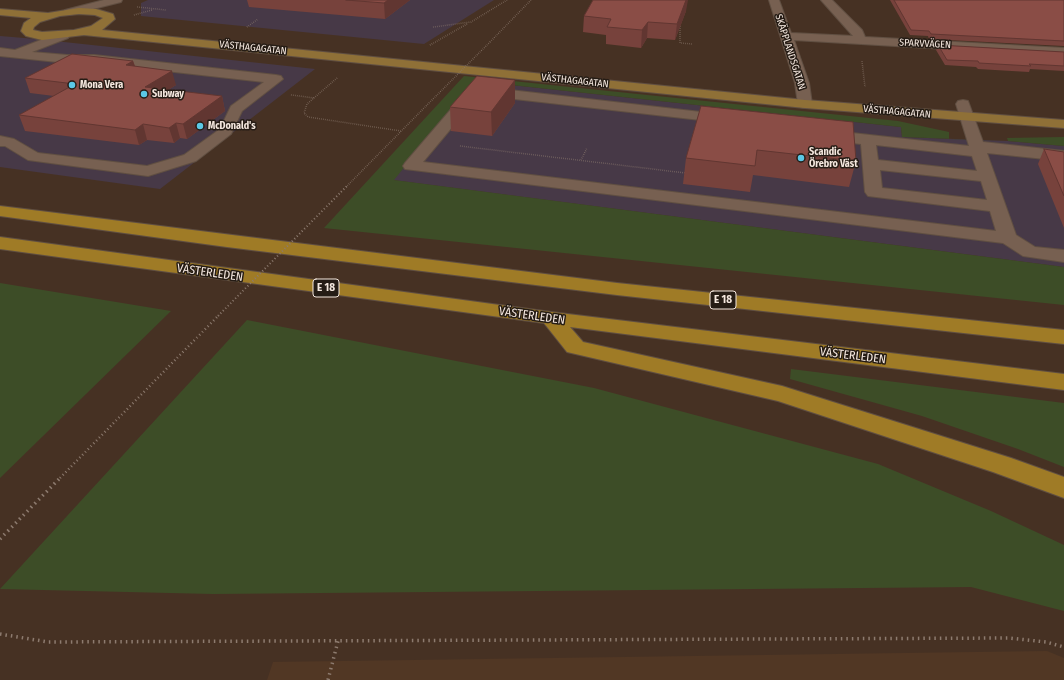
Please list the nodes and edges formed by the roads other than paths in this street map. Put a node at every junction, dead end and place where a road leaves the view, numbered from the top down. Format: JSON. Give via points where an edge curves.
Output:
{"nodes":[{"id":1,"x":117,"y":0,"type":"edge"},
{"id":2,"x":123,"y":0,"type":"edge"},
{"id":3,"x":774,"y":0,"type":"edge"},
{"id":4,"x":826,"y":0,"type":"edge"},
{"id":5,"x":0,"y":12,"type":"edge"},
{"id":6,"x":69,"y":12,"type":"junction"},
{"id":7,"x":48,"y":16,"type":"junction"},
{"id":8,"x":107,"y":18,"type":"junction"},
{"id":9,"x":0,"y":23,"type":"edge"},
{"id":10,"x":27,"y":28,"type":"junction"},
{"id":11,"x":86,"y":32,"type":"junction"},
{"id":12,"x":225,"y":33,"type":"dead end"},
{"id":13,"x":64,"y":36,"type":"junction"},
{"id":14,"x":786,"y":36,"type":"junction"},
{"id":15,"x":285,"y":39,"type":"dead end"},
{"id":16,"x":860,"y":40,"type":"junction"},
{"id":17,"x":0,"y":48,"type":"edge"},
{"id":18,"x":0,"y":52,"type":"edge"},
{"id":19,"x":1064,"y":52,"type":"edge"},
{"id":20,"x":16,"y":54,"type":"junction"},
{"id":21,"x":0,"y":61,"type":"edge"},
{"id":22,"x":804,"y":98,"type":"junction"},
{"id":23,"x":236,"y":109,"type":"junction"},
{"id":24,"x":966,"y":111,"type":"junction"},
{"id":25,"x":1064,"y":112,"type":"edge"},
{"id":26,"x":742,"y":121,"type":"edge"},
{"id":27,"x":1064,"y":124,"type":"edge"},
{"id":28,"x":807,"y":133,"type":"edge"},
{"id":29,"x":0,"y":136,"type":"edge"},
{"id":30,"x":868,"y":140,"type":"junction"},
{"id":31,"x":0,"y":141,"type":"edge"},
{"id":32,"x":979,"y":149,"type":"junction"},
{"id":33,"x":1064,"y":156,"type":"edge"},
{"id":34,"x":871,"y":164,"type":"junction"},
{"id":35,"x":988,"y":177,"type":"junction"},
{"id":36,"x":874,"y":192,"type":"junction"},
{"id":37,"x":998,"y":207,"type":"junction"},
{"id":38,"x":0,"y":211,"type":"edge"},
{"id":39,"x":877,"y":222,"type":"junction"},
{"id":40,"x":1008,"y":238,"type":"junction"},
{"id":41,"x":0,"y":243,"type":"edge"},
{"id":42,"x":1064,"y":256,"type":"edge"},
{"id":43,"x":551,"y":318,"type":"junction"},
{"id":44,"x":1064,"y":337,"type":"edge"},
{"id":45,"x":1064,"y":382,"type":"edge"},
{"id":46,"x":1064,"y":488,"type":"edge"}],
"edges":[{"from":1,"to":6,"type":"street"},
{"from":2,"to":8,"type":"street"},
{"from":3,"to":14,"type":"street","name":"SKÄPPLANDSGATAN"},
{"from":4,"to":16,"type":"street","via":[[858,33]]},
{"from":5,"to":7,"type":"main road"},
{"from":6,"to":7,"type":"main road","name":"VÄSTHAGAGATAN"},
{"from":6,"to":8,"type":"main road","name":"VÄSTHAGAGATAN","via":[[96,12]]},
{"from":7,"to":10,"type":"main road","via":[[36,20]]},
{"from":8,"to":11,"type":"main road"},
{"from":8,"to":12,"type":"main road","name":"VÄSTHAGAGATAN","via":[[130,26]]},
{"from":9,"to":10,"type":"main road"},
{"from":10,"to":13,"type":"main road","via":[[30,33],[42,36]]},
{"from":10,"to":17,"type":"street","via":[[15,41]]},
{"from":11,"to":13,"type":"main road"},
{"from":11,"to":22,"type":"main road","name":"VÄSTHAGAGATAN"},
{"from":13,"to":20,"type":"street"},
{"from":14,"to":16,"type":"street","name":"SPARVVÄGEN"},
{"from":14,"to":22,"type":"street","name":"SKÄPPLANDSGATAN"},
{"from":15,"to":22,"type":"main road","name":"VÄSTHAGAGATAN"},
{"from":16,"to":19,"type":"street","name":"SPARVVÄGEN"},
{"from":18,"to":20,"type":"street"},
{"from":20,"to":21,"type":"street"},
{"from":20,"to":23,"type":"street","via":[[94,59],[276,79]]},
{"from":22,"to":24,"type":"main road","name":"VÄSTHAGAGATAN"},
{"from":22,"to":24,"type":"main road","name":"VÄSTHAGAGATAN","via":[[867,97]]},
{"from":23,"to":29,"type":"street","via":[[185,148],[169,156],[148,159],[42,146],[15,135]]},
{"from":23,"to":31,"type":"street","via":[[226,131],[190,158],[148,171],[34,157],[9,142]]},
{"from":24,"to":25,"type":"main road","name":"VÄSTHAGAGATAN"},
{"from":24,"to":27,"type":"main road","name":"VÄSTHAGAGATAN"},
{"from":24,"to":32,"type":"street"},
{"from":26,"to":39,"type":"street","via":[[475,90],[411,166]]},
{"from":28,"to":30,"type":"street"},
{"from":30,"to":32,"type":"street"},
{"from":30,"to":34,"type":"street"},
{"from":32,"to":33,"type":"street"},
{"from":32,"to":35,"type":"street"},
{"from":34,"to":35,"type":"street"},
{"from":34,"to":36,"type":"street"},
{"from":35,"to":37,"type":"street"},
{"from":36,"to":37,"type":"street"},
{"from":36,"to":39,"type":"street"},
{"from":37,"to":40,"type":"street"},
{"from":38,"to":44,"type":"highway","number":"E 18","via":[[227,242],[601,287]]},
{"from":39,"to":40,"type":"street"},
{"from":40,"to":42,"type":"street","via":[[1030,252]]},
{"from":41,"to":43,"type":"highway","name":"VÄSTERLEDEN","number":"E 18"},
{"from":43,"to":45,"type":"highway","name":"VÄSTERLEDEN","number":"E 18"},
{"from":43,"to":46,"type":"highway","via":[[575,347],[782,394],[887,426]]}]}
